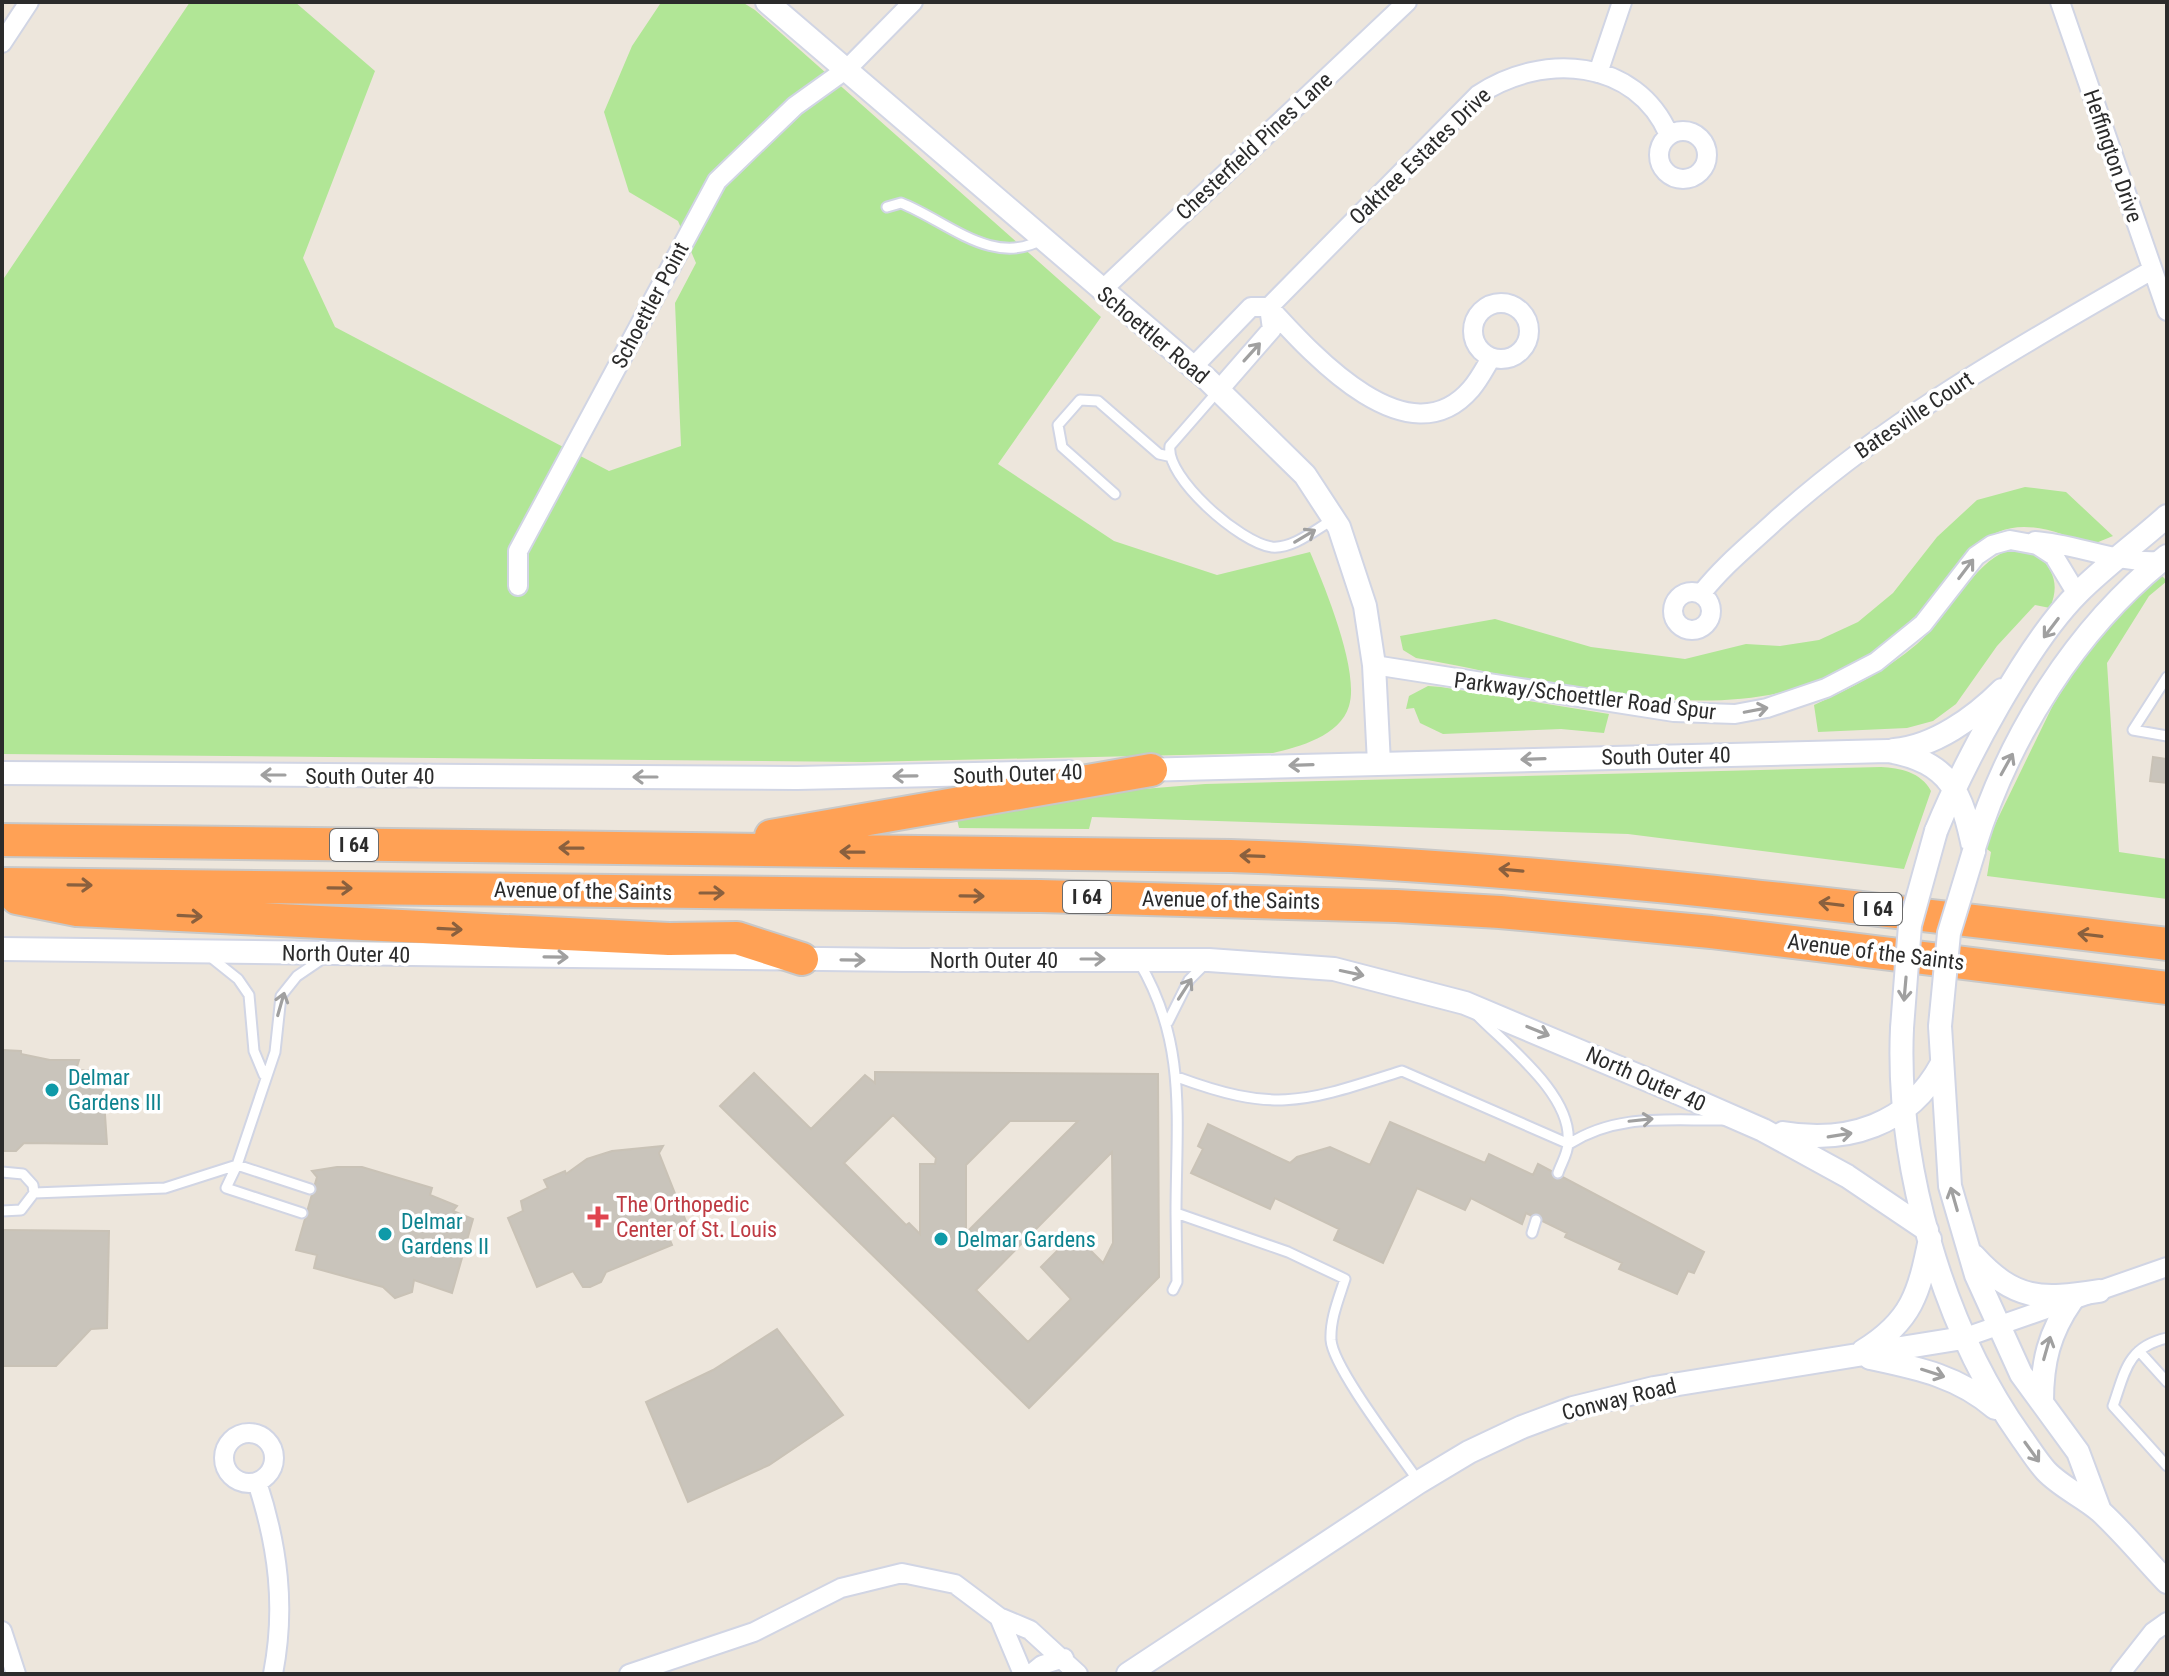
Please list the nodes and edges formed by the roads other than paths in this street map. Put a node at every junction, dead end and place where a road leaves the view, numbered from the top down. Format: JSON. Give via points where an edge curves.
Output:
{"nodes":[{"id":1,"x":29,"y":2,"type":"edge"},
{"id":2,"x":767,"y":2,"type":"edge"},
{"id":3,"x":913,"y":2,"type":"edge"},
{"id":4,"x":1407,"y":2,"type":"edge"},
{"id":5,"x":1622,"y":2,"type":"edge"},
{"id":6,"x":2060,"y":2,"type":"edge"},
{"id":7,"x":2,"y":43,"type":"edge"},
{"id":8,"x":848,"y":68,"type":"junction"},
{"id":9,"x":1598,"y":73,"type":"junction"},
{"id":10,"x":1669,"y":135,"type":"dead end"},
{"id":11,"x":887,"y":207,"type":"dead end"},
{"id":12,"x":1043,"y":239,"type":"junction"},
{"id":13,"x":2152,"y":270,"type":"junction"},
{"id":14,"x":1101,"y":291,"type":"junction"},
{"id":15,"x":1269,"y":307,"type":"junction"},
{"id":16,"x":2167,"y":311,"type":"edge"},
{"id":17,"x":1491,"y":358,"type":"dead end"},
{"id":18,"x":1193,"y":367,"type":"junction"},
{"id":19,"x":1218,"y":391,"type":"junction"},
{"id":20,"x":1168,"y":456,"type":"junction"},
{"id":21,"x":1115,"y":494,"type":"dead end"},
{"id":22,"x":2167,"y":516,"type":"edge"},
{"id":23,"x":1334,"y":519,"type":"junction"},
{"id":24,"x":2024,"y":541,"type":"junction"},
{"id":25,"x":2120,"y":557,"type":"junction"},
{"id":26,"x":2164,"y":559,"type":"edge"},
{"id":27,"x":518,"y":586,"type":"dead end"},
{"id":28,"x":1701,"y":594,"type":"dead end"},
{"id":29,"x":2077,"y":594,"type":"junction"},
{"id":30,"x":1374,"y":665,"type":"junction"},
{"id":31,"x":2025,"y":666,"type":"junction"},
{"id":32,"x":2167,"y":677,"type":"edge"},
{"id":33,"x":2167,"y":736,"type":"edge"},
{"id":34,"x":1888,"y":751,"type":"junction"},
{"id":35,"x":1379,"y":763,"type":"junction"},
{"id":36,"x":1151,"y":770,"type":"junction"},
{"id":37,"x":2,"y":773,"type":"edge"},
{"id":38,"x":1955,"y":785,"type":"junction"},
{"id":39,"x":2,"y":840,"type":"edge"},
{"id":40,"x":1974,"y":840,"type":"junction"},
{"id":41,"x":705,"y":849,"type":"junction"},
{"id":42,"x":2,"y":884,"type":"edge"},
{"id":43,"x":2,"y":895,"type":"edge"},
{"id":44,"x":2167,"y":944,"type":"edge"},
{"id":45,"x":2,"y":949,"type":"edge"},
{"id":46,"x":204,"y":952,"type":"junction"},
{"id":47,"x":331,"y":953,"type":"junction"},
{"id":48,"x":802,"y":959,"type":"junction"},
{"id":49,"x":1138,"y":959,"type":"junction"},
{"id":50,"x":1209,"y":960,"type":"junction"},
{"id":51,"x":2167,"y":988,"type":"edge"},
{"id":52,"x":1465,"y":1003,"type":"junction"},
{"id":53,"x":1168,"y":1022,"type":"junction"},
{"id":54,"x":1941,"y":1065,"type":"junction"},
{"id":55,"x":264,"y":1075,"type":"junction"},
{"id":56,"x":1177,"y":1077,"type":"junction"},
{"id":57,"x":1904,"y":1111,"type":"junction"},
{"id":58,"x":1736,"y":1119,"type":"junction"},
{"id":59,"x":1763,"y":1130,"type":"junction"},
{"id":60,"x":1569,"y":1144,"type":"junction"},
{"id":61,"x":237,"y":1165,"type":"junction"},
{"id":62,"x":2,"y":1172,"type":"edge"},
{"id":63,"x":1558,"y":1173,"type":"dead end"},
{"id":64,"x":310,"y":1189,"type":"dead end"},
{"id":65,"x":34,"y":1193,"type":"junction"},
{"id":66,"x":2,"y":1211,"type":"edge"},
{"id":67,"x":302,"y":1213,"type":"dead end"},
{"id":68,"x":1176,"y":1213,"type":"junction"},
{"id":69,"x":1536,"y":1220,"type":"dead end"},
{"id":70,"x":1532,"y":1233,"type":"dead end"},
{"id":71,"x":1929,"y":1234,"type":"junction"},
{"id":72,"x":1968,"y":1249,"type":"junction"},
{"id":73,"x":2167,"y":1267,"type":"edge"},
{"id":74,"x":1173,"y":1290,"type":"dead end"},
{"id":75,"x":2099,"y":1291,"type":"junction"},
{"id":76,"x":2072,"y":1300,"type":"junction"},
{"id":77,"x":1997,"y":1326,"type":"junction"},
{"id":78,"x":1963,"y":1338,"type":"junction"},
{"id":79,"x":2167,"y":1338,"type":"edge"},
{"id":80,"x":2139,"y":1351,"type":"junction"},
{"id":81,"x":1857,"y":1355,"type":"junction"},
{"id":82,"x":2167,"y":1382,"type":"edge"},
{"id":83,"x":2042,"y":1402,"type":"junction"},
{"id":84,"x":2010,"y":1421,"type":"junction"},
{"id":85,"x":2167,"y":1466,"type":"edge"},
{"id":86,"x":257,"y":1482,"type":"dead end"},
{"id":87,"x":1419,"y":1482,"type":"junction"},
{"id":88,"x":2100,"y":1511,"type":"junction"},
{"id":89,"x":2167,"y":1582,"type":"edge"},
{"id":90,"x":999,"y":1617,"type":"junction"},
{"id":91,"x":2167,"y":1622,"type":"edge"},
{"id":92,"x":2,"y":1631,"type":"edge"},
{"id":93,"x":1064,"y":1658,"type":"junction"},
{"id":94,"x":16,"y":1674,"type":"edge"},
{"id":95,"x":273,"y":1674,"type":"edge"},
{"id":96,"x":629,"y":1674,"type":"edge"},
{"id":97,"x":1023,"y":1674,"type":"edge"},
{"id":98,"x":1031,"y":1674,"type":"edge"},
{"id":99,"x":1078,"y":1674,"type":"edge"},
{"id":100,"x":1128,"y":1674,"type":"edge"},
{"id":101,"x":2120,"y":1674,"type":"edge"}],
"edges":[{"from":1,"to":7,"type":"street"},
{"from":2,"to":8,"type":"street","name":"Schoettler Road"},
{"from":3,"to":8,"type":"street","name":"Schoettler Point"},
{"from":4,"to":14,"type":"street","name":"Chesterfield Pines Lane"},
{"from":5,"to":9,"type":"street"},
{"from":6,"to":13,"type":"street","name":"Heffington Drive"},
{"from":8,"to":12,"type":"street","name":"Schoettler Road"},
{"from":8,"to":27,"type":"street","name":"Schoettler Point","via":[[795,106],[717,181],[518,551]]},
{"from":9,"to":10,"type":"street","name":"Oaktree Estates Drive","via":[[1645,96]]},
{"from":9,"to":15,"type":"street","name":"Oaktree Estates Drive","via":[[1534,71],[1509,76],[1478,95]]},
{"from":11,"to":12,"type":"lane","via":[[901,203],[957,233],[1008,251]]},
{"from":12,"to":14,"type":"street","name":"Schoettler Road"},
{"from":13,"to":16,"type":"street","name":"Heffington Drive"},
{"from":13,"to":28,"type":"street","name":"Batesville Court","via":[[1884,432],[1732,557]]},
{"from":14,"to":18,"type":"street","name":"Schoettler Road"},
{"from":15,"to":17,"type":"street","via":[[1359,393],[1400,411],[1420,412],[1455,402],[1471,390]]},
{"from":15,"to":18,"type":"street","name":"Oaktree Estates Drive","via":[[1251,307]]},
{"from":19,"to":15,"type":"street","one_way":true,"via":[[1272,329]]},
{"from":18,"to":19,"type":"street","name":"Schoettler Road"},
{"from":19,"to":20,"type":"lane","via":[[1170,446]]},
{"from":19,"to":23,"type":"street","name":"Schoettler Road","via":[[1305,475]]},
{"from":20,"to":21,"type":"lane","via":[[1098,401],[1080,400],[1058,425],[1058,437],[1062,447]]},
{"from":20,"to":23,"type":"lane","one_way":true,"via":[[1172,467],[1243,537],[1288,546]]},
{"from":22,"to":25,"type":"street"},
{"from":23,"to":30,"type":"street","name":"Schoettler Road","via":[[1352,558]]},
{"from":24,"to":25,"type":"street","name":"Parkway/Schoettler Road Spur","via":[[2065,543]]},
{"from":24,"to":29,"type":"street","via":[[2054,556]]},
{"from":30,"to":24,"type":"street","name":"Parkway/Schoettler Road Spur","one_way":true,"via":[[1674,712],[1735,714],[1767,708],[1826,688],[1876,662],[1923,624],[1976,556],[2001,542]]},
{"from":25,"to":26,"type":"street","name":"Parkway/Schoettler Road Spur","via":[[2142,563]]},
{"from":25,"to":29,"type":"street"},
{"from":40,"to":26,"type":"street","one_way":true,"via":[[2001,776],[2059,671]]},
{"from":29,"to":31,"type":"street","one_way":true},
{"from":30,"to":35,"type":"street","name":"Schoettler Road"},
{"from":31,"to":34,"type":"street","via":[[1982,711],[1944,733]]},
{"from":31,"to":38,"type":"street"},
{"from":32,"to":33,"type":"lane","via":[[2133,730]]},
{"from":34,"to":35,"type":"street","name":"South Outer 40","one_way":true},
{"from":34,"to":38,"type":"street","name":"South Outer 40","via":[[1914,755]]},
{"from":35,"to":36,"type":"street","name":"South Outer 40","one_way":true},
{"from":36,"to":37,"type":"street","name":"South Outer 40","one_way":true,"via":[[797,778]]},
{"from":36,"to":41,"type":"highway"},
{"from":38,"to":40,"type":"street"},
{"from":38,"to":57,"type":"street","one_way":true,"bridge":true,"via":[[1936,831],[1910,925],[1900,1071]]},
{"from":41,"to":39,"type":"highway","name":"Avenue of the Saints","number":"I 64","one_way":true},
{"from":40,"to":54,"type":"street","bridge":true,"via":[[1949,933]]},
{"from":44,"to":41,"type":"highway","name":"Avenue of the Saints","number":"I 64","one_way":true,"via":[[1589,877],[1408,863]]},
{"from":42,"to":51,"type":"highway","name":"Avenue of the Saints","number":"I 64","one_way":true,"via":[[1040,896],[1396,906],[1697,931]]},
{"from":43,"to":48,"type":"highway","one_way":true,"via":[[77,910],[737,938]]},
{"from":45,"to":46,"type":"street","name":"North Outer 40"},
{"from":46,"to":47,"type":"street","name":"North Outer 40"},
{"from":46,"to":55,"type":"lane","via":[[249,995],[254,1051]]},
{"from":47,"to":48,"type":"street","name":"North Outer 40","one_way":true},
{"from":55,"to":47,"type":"lane","one_way":true,"via":[[275,1052],[281,996],[297,976]]},
{"from":48,"to":49,"type":"street","name":"North Outer 40","one_way":true},
{"from":49,"to":50,"type":"street","name":"North Outer 40"},
{"from":49,"to":53,"type":"lane"},
{"from":50,"to":52,"type":"street","name":"North Outer 40","one_way":true,"via":[[1334,969]]},
{"from":53,"to":50,"type":"lane","one_way":true,"via":[[1189,980]]},
{"from":52,"to":58,"type":"street","name":"North Outer 40","one_way":true},
{"from":52,"to":60,"type":"lane","via":[[1543,1080],[1566,1125]]},
{"from":53,"to":56,"type":"lane"},
{"from":54,"to":57,"type":"street"},
{"from":72,"to":54,"type":"street","one_way":true,"via":[[1950,1186]]},
{"from":55,"to":61,"type":"lane"},
{"from":56,"to":60,"type":"lane","via":[[1250,1100],[1283,1102],[1319,1098],[1402,1071]]},
{"from":56,"to":68,"type":"lane"},
{"from":59,"to":57,"type":"street","one_way":true,"via":[[1812,1138],[1843,1136],[1876,1127]]},
{"from":57,"to":71,"type":"street"},
{"from":58,"to":59,"type":"street","name":"North Outer 40"},
{"from":60,"to":58,"type":"lane","one_way":true,"via":[[1590,1130],[1627,1122]]},
{"from":59,"to":71,"type":"street","name":"North Outer 40","via":[[1847,1176]]},
{"from":60,"to":63,"type":"lane"},
{"from":61,"to":64,"type":"lane"},
{"from":61,"to":65,"type":"lane","via":[[165,1188]]},
{"from":61,"to":67,"type":"lane","via":[[226,1188]]},
{"from":62,"to":65,"type":"lane","via":[[23,1174]]},
{"from":65,"to":66,"type":"lane","via":[[21,1210]]},
{"from":68,"to":74,"type":"lane"},
{"from":68,"to":87,"type":"lane","via":[[1288,1252],[1345,1279],[1331,1343],[1340,1365]]},
{"from":69,"to":70,"type":"lane"},
{"from":71,"to":78,"type":"street"},
{"from":71,"to":81,"type":"street","via":[[1912,1306],[1887,1336]]},
{"from":72,"to":75,"type":"street","via":[[1995,1279],[2018,1293],[2063,1297]]},
{"from":72,"to":77,"type":"street"},
{"from":73,"to":75,"type":"street","name":"Conway Road"},
{"from":75,"to":76,"type":"street","name":"Conway Road"},
{"from":76,"to":77,"type":"street","name":"Conway Road"},
{"from":83,"to":76,"type":"street","one_way":true,"via":[[2048,1345]]},
{"from":77,"to":78,"type":"street","name":"Conway Road"},
{"from":77,"to":83,"type":"street"},
{"from":78,"to":81,"type":"street","name":"Conway Road"},
{"from":78,"to":84,"type":"street"},
{"from":79,"to":80,"type":"lane"},
{"from":80,"to":82,"type":"lane"},
{"from":80,"to":85,"type":"lane","via":[[2129,1360],[2113,1406]]},
{"from":81,"to":84,"type":"street","one_way":true,"via":[[1936,1372],[1977,1392]]},
{"from":81,"to":87,"type":"street","name":"Conway Road","via":[[1654,1388],[1573,1408],[1469,1452]]},
{"from":83,"to":88,"type":"street","via":[[2078,1452]]},
{"from":84,"to":88,"type":"street","one_way":true,"via":[[2047,1472]]},
{"from":86,"to":95,"type":"street","via":[[273,1536],[281,1595]]},
{"from":87,"to":100,"type":"street","name":"Conway Road"},
{"from":88,"to":89,"type":"street"},
{"from":90,"to":93,"type":"street","via":[[1030,1630]]},
{"from":90,"to":96,"type":"street","via":[[955,1584],[902,1573],[841,1588],[754,1632]]},
{"from":90,"to":97,"type":"street"},
{"from":91,"to":101,"type":"street"},
{"from":92,"to":94,"type":"street"},
{"from":93,"to":98,"type":"street"},
{"from":93,"to":99,"type":"street"}]}
